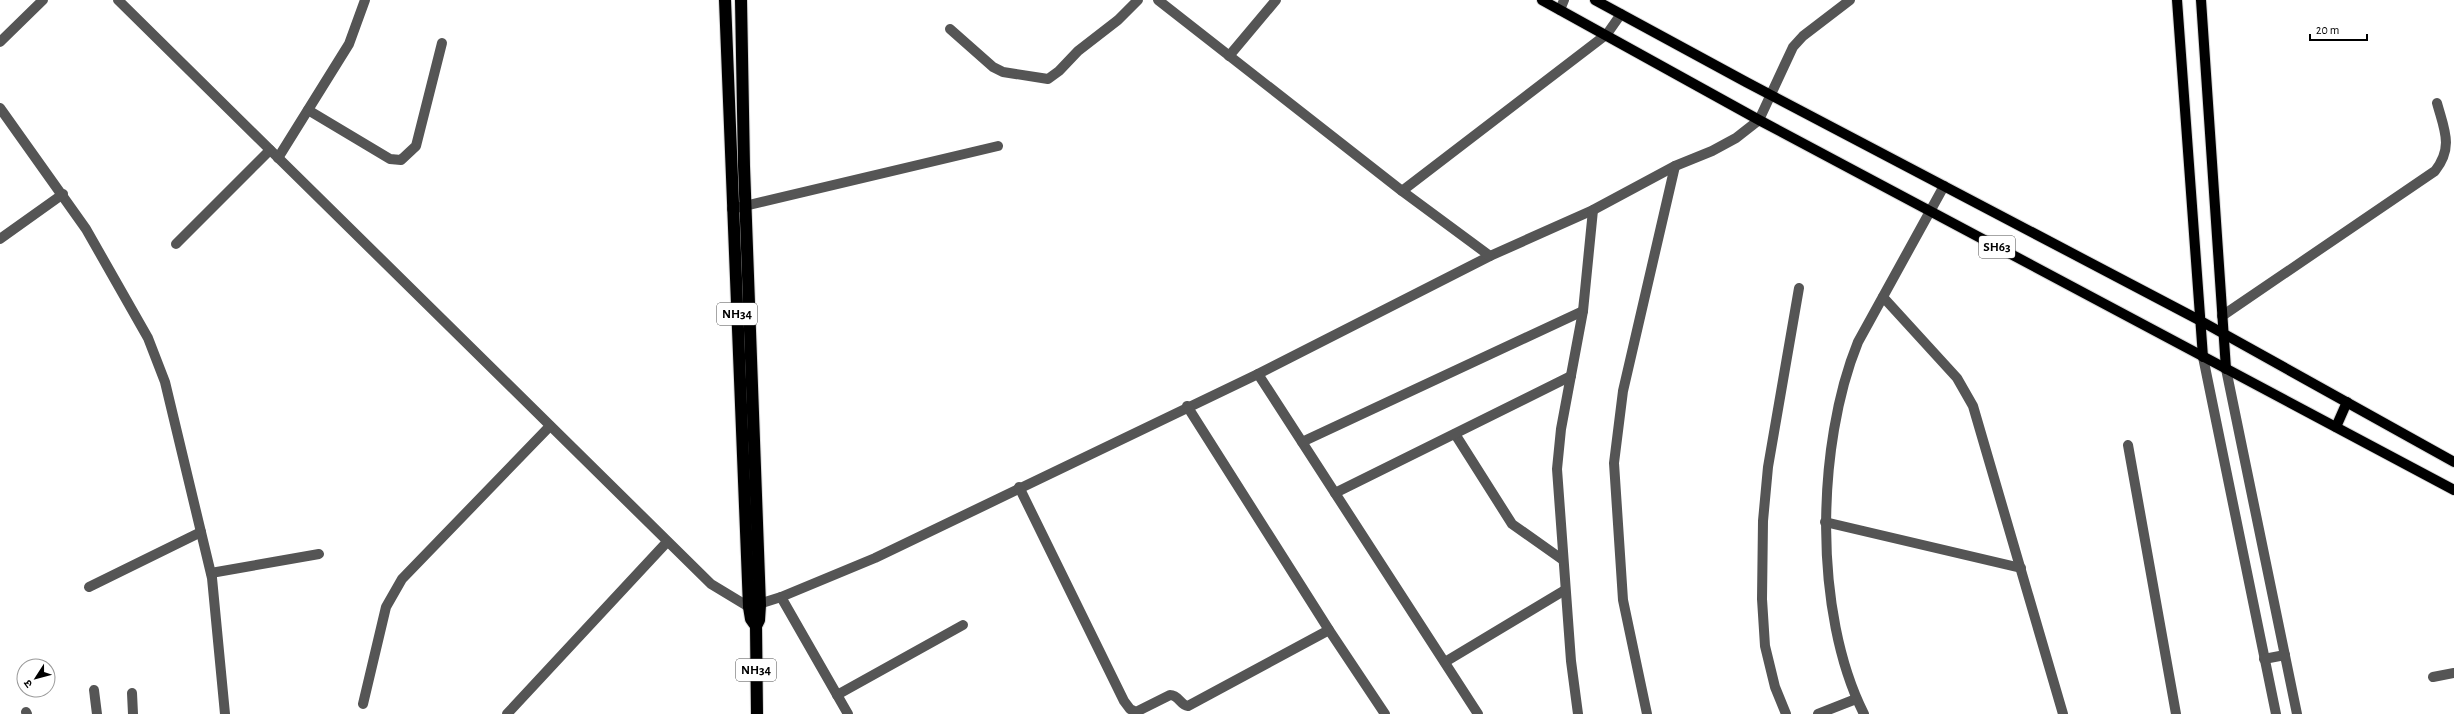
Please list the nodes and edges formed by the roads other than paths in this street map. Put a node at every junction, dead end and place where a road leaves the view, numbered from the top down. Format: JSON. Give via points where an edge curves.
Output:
{"nodes":[{"id":1,"x":43,"y":0,"type":"edge"},
{"id":2,"x":118,"y":0,"type":"edge"},
{"id":3,"x":366,"y":0,"type":"edge"},
{"id":4,"x":725,"y":0,"type":"edge"},
{"id":5,"x":741,"y":0,"type":"edge"},
{"id":6,"x":1138,"y":0,"type":"edge"},
{"id":7,"x":1158,"y":0,"type":"edge"},
{"id":8,"x":1276,"y":0,"type":"edge"},
{"id":9,"x":1542,"y":0,"type":"edge"},
{"id":10,"x":1564,"y":0,"type":"edge"},
{"id":11,"x":1595,"y":0,"type":"edge"},
{"id":12,"x":1850,"y":0,"type":"edge"},
{"id":13,"x":2176,"y":0,"type":"edge"},
{"id":14,"x":2201,"y":0,"type":"edge"},
{"id":15,"x":1560,"y":10,"type":"junction"},
{"id":16,"x":1621,"y":14,"type":"junction"},
{"id":17,"x":950,"y":29,"type":"dead end"},
{"id":18,"x":1606,"y":34,"type":"junction"},
{"id":19,"x":0,"y":42,"type":"edge"},
{"id":20,"x":442,"y":43,"type":"dead end"},
{"id":21,"x":1229,"y":56,"type":"junction"},
{"id":22,"x":1772,"y":96,"type":"junction"},
{"id":23,"x":2437,"y":103,"type":"dead end"},
{"id":24,"x":0,"y":108,"type":"edge"},
{"id":25,"x":308,"y":110,"type":"junction"},
{"id":26,"x":1759,"y":120,"type":"junction"},
{"id":27,"x":998,"y":146,"type":"dead end"},
{"id":28,"x":270,"y":150,"type":"junction"},
{"id":29,"x":278,"y":158,"type":"junction"},
{"id":30,"x":1675,"y":166,"type":"junction"},
{"id":31,"x":1944,"y":186,"type":"junction"},
{"id":32,"x":1402,"y":191,"type":"junction"},
{"id":33,"x":63,"y":194,"type":"junction"},
{"id":34,"x":746,"y":206,"type":"junction"},
{"id":35,"x":732,"y":210,"type":"junction"},
{"id":36,"x":1593,"y":210,"type":"junction"},
{"id":37,"x":1931,"y":211,"type":"junction"},
{"id":38,"x":0,"y":239,"type":"edge"},
{"id":39,"x":176,"y":244,"type":"dead end"},
{"id":40,"x":1490,"y":256,"type":"junction"},
{"id":41,"x":1799,"y":288,"type":"dead end"},
{"id":42,"x":1883,"y":297,"type":"junction"},
{"id":43,"x":1583,"y":311,"type":"junction"},
{"id":44,"x":2222,"y":316,"type":"junction"},
{"id":45,"x":2198,"y":320,"type":"junction"},
{"id":46,"x":2224,"y":334,"type":"junction"},
{"id":47,"x":2203,"y":357,"type":"junction"},
{"id":48,"x":2226,"y":369,"type":"junction"},
{"id":49,"x":1258,"y":374,"type":"junction"},
{"id":50,"x":1571,"y":376,"type":"junction"},
{"id":51,"x":2347,"y":402,"type":"junction"},
{"id":52,"x":1187,"y":406,"type":"junction"},
{"id":53,"x":550,"y":426,"type":"junction"},
{"id":54,"x":2336,"y":427,"type":"junction"},
{"id":55,"x":1455,"y":434,"type":"junction"},
{"id":56,"x":1302,"y":442,"type":"junction"},
{"id":57,"x":2128,"y":445,"type":"dead end"},
{"id":58,"x":2454,"y":462,"type":"edge"},
{"id":59,"x":1019,"y":488,"type":"junction"},
{"id":60,"x":2454,"y":490,"type":"edge"},
{"id":61,"x":1335,"y":493,"type":"junction"},
{"id":62,"x":1825,"y":522,"type":"junction"},
{"id":63,"x":201,"y":532,"type":"junction"},
{"id":64,"x":667,"y":542,"type":"junction"},
{"id":65,"x":319,"y":554,"type":"dead end"},
{"id":66,"x":1563,"y":560,"type":"junction"},
{"id":67,"x":2021,"y":568,"type":"junction"},
{"id":68,"x":211,"y":573,"type":"junction"},
{"id":69,"x":89,"y":587,"type":"dead end"},
{"id":70,"x":1565,"y":590,"type":"junction"},
{"id":71,"x":781,"y":597,"type":"junction"},
{"id":72,"x":755,"y":606,"type":"junction"},
{"id":73,"x":963,"y":625,"type":"dead end"},
{"id":74,"x":1329,"y":630,"type":"junction"},
{"id":75,"x":2285,"y":655,"type":"junction"},
{"id":76,"x":2264,"y":659,"type":"junction"},
{"id":77,"x":1445,"y":662,"type":"junction"},
{"id":78,"x":2454,"y":673,"type":"edge"},
{"id":79,"x":2433,"y":677,"type":"dead end"},
{"id":80,"x":94,"y":690,"type":"dead end"},
{"id":81,"x":132,"y":694,"type":"dead end"},
{"id":82,"x":837,"y":694,"type":"junction"},
{"id":83,"x":1856,"y":699,"type":"junction"},
{"id":84,"x":363,"y":704,"type":"dead end"},
{"id":85,"x":1783,"y":713,"type":"edge"},
{"id":86,"x":97,"y":714,"type":"edge"},
{"id":87,"x":133,"y":714,"type":"edge"},
{"id":88,"x":225,"y":714,"type":"edge"},
{"id":89,"x":507,"y":714,"type":"edge"},
{"id":90,"x":757,"y":714,"type":"edge"},
{"id":91,"x":848,"y":714,"type":"edge"},
{"id":92,"x":1385,"y":714,"type":"edge"},
{"id":93,"x":1478,"y":714,"type":"edge"},
{"id":94,"x":1578,"y":714,"type":"edge"},
{"id":95,"x":1648,"y":714,"type":"edge"},
{"id":96,"x":1818,"y":714,"type":"edge"},
{"id":97,"x":1864,"y":714,"type":"edge"},
{"id":98,"x":2063,"y":714,"type":"edge"},
{"id":99,"x":2176,"y":714,"type":"edge"},
{"id":100,"x":2276,"y":714,"type":"edge"},
{"id":101,"x":2297,"y":714,"type":"edge"}],
"edges":[{"from":1,"to":19,"type":"street"},
{"from":2,"to":28,"type":"street"},
{"from":3,"to":25,"type":"street","via":[[349,44]]},
{"from":4,"to":35,"type":"highway","number":"NH34"},
{"from":5,"to":34,"type":"highway","number":"NH34"},
{"from":6,"to":17,"type":"street","via":[[1048,79],[1003,72],[993,67]]},
{"from":7,"to":21,"type":"street"},
{"from":8,"to":21,"type":"street"},
{"from":9,"to":15,"type":"main road","number":"SH63"},
{"from":10,"to":15,"type":"street"},
{"from":11,"to":16,"type":"main road","number":"SH63"},
{"from":12,"to":22,"type":"street","via":[[1803,36],[1793,47]]},
{"from":13,"to":45,"type":"main road"},
{"from":14,"to":44,"type":"main road"},
{"from":15,"to":18,"type":"main road","number":"SH63"},
{"from":16,"to":18,"type":"street"},
{"from":16,"to":22,"type":"main road","number":"SH63"},
{"from":18,"to":26,"type":"main road","number":"SH63"},
{"from":18,"to":32,"type":"street"},
{"from":20,"to":25,"type":"street","via":[[416,146],[401,160],[390,159]]},
{"from":21,"to":32,"type":"street"},
{"from":22,"to":26,"type":"street"},
{"from":22,"to":31,"type":"main road","number":"SH63"},
{"from":23,"to":44,"type":"street","via":[[2446,140],[2444,157],[2435,171]]},
{"from":24,"to":33,"type":"street"},
{"from":25,"to":29,"type":"street"},
{"from":26,"to":30,"type":"street","via":[[1730,141]]},
{"from":26,"to":37,"type":"main road","number":"SH63"},
{"from":27,"to":34,"type":"street"},
{"from":28,"to":29,"type":"street"},
{"from":28,"to":39,"type":"street"},
{"from":29,"to":53,"type":"street"},
{"from":30,"to":36,"type":"street"},
{"from":30,"to":95,"type":"street","via":[[1623,391],[1614,463],[1623,600]]},
{"from":31,"to":37,"type":"street"},
{"from":31,"to":45,"type":"main road","number":"SH63"},
{"from":32,"to":40,"type":"street"},
{"from":33,"to":38,"type":"street"},
{"from":33,"to":63,"type":"street","via":[[148,338],[165,382]]},
{"from":34,"to":35,"type":"street"},
{"from":34,"to":72,"type":"highway","number":"NH34"},
{"from":35,"to":72,"type":"highway","number":"NH34"},
{"from":36,"to":40,"type":"street"},
{"from":36,"to":43,"type":"street"},
{"from":37,"to":42,"type":"street"},
{"from":37,"to":47,"type":"main road","number":"SH63"},
{"from":40,"to":49,"type":"street"},
{"from":41,"to":85,"type":"street","via":[[1768,467],[1764,521],[1762,598],[1765,646]]},
{"from":42,"to":62,"type":"street","via":[[1858,342],[1847,369],[1838,407]]},
{"from":42,"to":67,"type":"street","via":[[1957,378],[1965,391],[1979,422]]},
{"from":43,"to":50,"type":"street"},
{"from":43,"to":56,"type":"street"},
{"from":44,"to":46,"type":"main road"},
{"from":45,"to":46,"type":"main road","number":"SH63"},
{"from":45,"to":47,"type":"main road"},
{"from":46,"to":48,"type":"main road"},
{"from":46,"to":51,"type":"main road","number":"SH63"},
{"from":47,"to":48,"type":"main road","number":"SH63"},
{"from":47,"to":76,"type":"street"},
{"from":48,"to":54,"type":"main road","number":"SH63"},
{"from":48,"to":75,"type":"street"},
{"from":49,"to":52,"type":"street"},
{"from":49,"to":56,"type":"street"},
{"from":50,"to":55,"type":"street"},
{"from":50,"to":66,"type":"street","via":[[1557,469]]},
{"from":51,"to":54,"type":"main road"},
{"from":51,"to":58,"type":"main road","number":"SH63"},
{"from":52,"to":59,"type":"street"},
{"from":52,"to":74,"type":"street"},
{"from":53,"to":64,"type":"street"},
{"from":53,"to":84,"type":"street","via":[[392,592],[386,607]]},
{"from":54,"to":60,"type":"main road","number":"SH63"},
{"from":55,"to":61,"type":"street"},
{"from":55,"to":66,"type":"street","via":[[1512,524]]},
{"from":56,"to":61,"type":"street"},
{"from":57,"to":99,"type":"street"},
{"from":59,"to":71,"type":"street","via":[[875,558]]},
{"from":59,"to":74,"type":"street","via":[[1124,701],[1136,712],[1170,695],[1176,696],[1183,705],[1188,706]]},
{"from":61,"to":77,"type":"street"},
{"from":62,"to":67,"type":"street"},
{"from":62,"to":83,"type":"street","via":[[1835,619]]},
{"from":63,"to":68,"type":"street"},
{"from":63,"to":69,"type":"street"},
{"from":64,"to":72,"type":"street","via":[[711,584]]},
{"from":64,"to":89,"type":"street"},
{"from":65,"to":68,"type":"street"},
{"from":66,"to":70,"type":"street"},
{"from":67,"to":98,"type":"street"},
{"from":68,"to":88,"type":"street"},
{"from":70,"to":77,"type":"street"},
{"from":70,"to":94,"type":"street"},
{"from":71,"to":72,"type":"street"},
{"from":71,"to":82,"type":"street"},
{"from":72,"to":90,"type":"highway","number":"NH34","via":[[751,619],[756,626]]},
{"from":73,"to":82,"type":"street"},
{"from":74,"to":92,"type":"street"},
{"from":75,"to":76,"type":"street"},
{"from":75,"to":101,"type":"street"},
{"from":76,"to":100,"type":"street"},
{"from":77,"to":93,"type":"street"},
{"from":78,"to":79,"type":"street"},
{"from":80,"to":86,"type":"street"},
{"from":81,"to":87,"type":"street"},
{"from":82,"to":91,"type":"street"},
{"from":83,"to":96,"type":"street"},
{"from":83,"to":97,"type":"street"}]}
